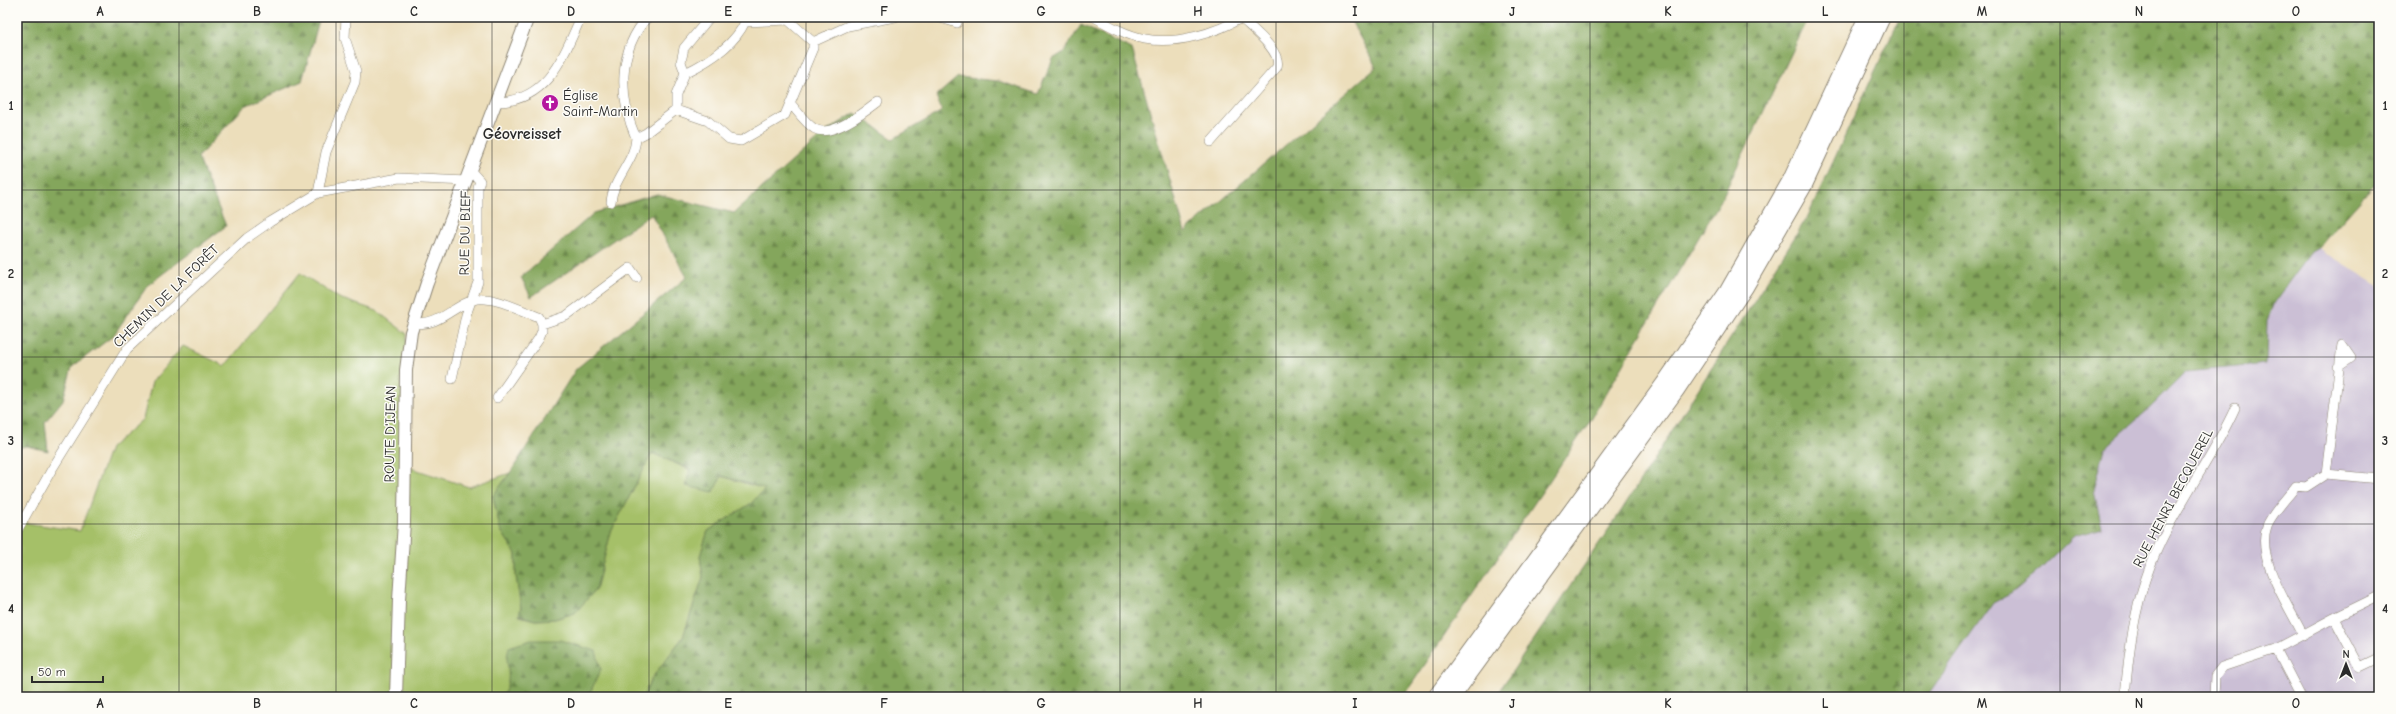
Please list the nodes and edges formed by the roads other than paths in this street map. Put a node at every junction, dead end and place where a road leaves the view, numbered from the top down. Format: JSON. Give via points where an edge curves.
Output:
{"nodes":[{"id":1,"x":346,"y":17,"type":"edge"},
{"id":2,"x":528,"y":17,"type":"edge"},
{"id":3,"x":581,"y":17,"type":"edge"},
{"id":4,"x":648,"y":17,"type":"edge"},
{"id":5,"x":710,"y":17,"type":"edge"},
{"id":6,"x":895,"y":17,"type":"edge"},
{"id":7,"x":937,"y":17,"type":"edge"},
{"id":8,"x":1094,"y":17,"type":"edge"},
{"id":9,"x":1867,"y":17,"type":"edge"},
{"id":10,"x":1882,"y":17,"type":"edge"},
{"id":11,"x":788,"y":18,"type":"edge"},
{"id":12,"x":1242,"y":18,"type":"edge"},
{"id":13,"x":741,"y":20,"type":"edge"},
{"id":14,"x":957,"y":23,"type":"dead end"},
{"id":15,"x":813,"y":42,"type":"junction"},
{"id":16,"x":685,"y":73,"type":"junction"},
{"id":17,"x":497,"y":102,"type":"junction"},
{"id":18,"x":878,"y":102,"type":"dead end"},
{"id":19,"x":791,"y":104,"type":"junction"},
{"id":20,"x":676,"y":110,"type":"junction"},
{"id":21,"x":636,"y":138,"type":"junction"},
{"id":22,"x":1211,"y":142,"type":"dead end"},
{"id":23,"x":469,"y":176,"type":"junction"},
{"id":24,"x":318,"y":193,"type":"junction"},
{"id":25,"x":611,"y":202,"type":"dead end"},
{"id":26,"x":637,"y":278,"type":"dead end"},
{"id":27,"x":473,"y":300,"type":"junction"},
{"id":28,"x":414,"y":323,"type":"junction"},
{"id":29,"x":542,"y":324,"type":"junction"},
{"id":30,"x":2338,"y":367,"type":"dead end"},
{"id":31,"x":452,"y":379,"type":"dead end"},
{"id":32,"x":497,"y":398,"type":"dead end"},
{"id":33,"x":2234,"y":408,"type":"dead end"},
{"id":34,"x":2326,"y":474,"type":"junction"},
{"id":35,"x":2379,"y":479,"type":"edge"},
{"id":36,"x":17,"y":531,"type":"edge"},
{"id":37,"x":2379,"y":596,"type":"edge"},
{"id":38,"x":2334,"y":618,"type":"junction"},
{"id":39,"x":2303,"y":635,"type":"junction"},
{"id":40,"x":2276,"y":649,"type":"junction"},
{"id":41,"x":2379,"y":658,"type":"edge"},
{"id":42,"x":396,"y":697,"type":"edge"},
{"id":43,"x":1436,"y":697,"type":"edge"},
{"id":44,"x":1452,"y":697,"type":"edge"},
{"id":45,"x":2125,"y":697,"type":"edge"},
{"id":46,"x":2214,"y":697,"type":"edge"},
{"id":47,"x":2301,"y":697,"type":"edge"}],
"edges":[{"from":1,"to":24,"type":"street","via":[[345,38],[356,71],[355,82],[326,152]]},
{"from":2,"to":17,"type":"street","name":"ROUTE D'IJEAN"},
{"from":3,"to":17,"type":"street","via":[[558,66],[547,81],[513,102]]},
{"from":4,"to":21,"type":"street","via":[[632,38],[627,53],[624,83],[629,121]]},
{"from":5,"to":16,"type":"street","via":[[684,48],[681,62]]},
{"from":6,"to":15,"type":"street","via":[[848,26]]},
{"from":7,"to":14,"type":"street"},
{"from":8,"to":12,"type":"street","via":[[1131,35],[1158,40],[1206,32]]},
{"from":9,"to":43,"type":"highway","via":[[1791,180],[1728,291],[1664,384]]},
{"from":10,"to":44,"type":"highway","via":[[1804,185],[1745,287],[1676,390]]},
{"from":11,"to":13,"type":"street"},
{"from":11,"to":15,"type":"street"},
{"from":12,"to":22,"type":"street","via":[[1276,52],[1277,67]]},
{"from":13,"to":16,"type":"street","via":[[742,29],[717,55]]},
{"from":15,"to":19,"type":"street","via":[[813,48]]},
{"from":16,"to":20,"type":"street","via":[[676,95]]},
{"from":17,"to":23,"type":"street","name":"ROUTE D'IJEAN"},
{"from":18,"to":19,"type":"street","via":[[858,117],[832,130],[823,131],[815,129]]},
{"from":19,"to":20,"type":"street","via":[[780,118],[735,141],[722,135],[708,121]]},
{"from":20,"to":21,"type":"street"},
{"from":21,"to":25,"type":"street","via":[[636,147],[612,190]]},
{"from":23,"to":24,"type":"street","via":[[399,178]]},
{"from":23,"to":27,"type":"street","name":"RUE DU BIEF","via":[[480,181],[480,257],[478,282]]},
{"from":23,"to":28,"type":"street","name":"ROUTE D'IJEAN"},
{"from":24,"to":36,"type":"street","name":"CHEMIN DE LA FORÊT","via":[[247,238],[127,349],[52,469]]},
{"from":26,"to":29,"type":"street","via":[[630,268],[566,316]]},
{"from":27,"to":28,"type":"street","via":[[442,318],[426,324]]},
{"from":27,"to":29,"type":"street","via":[[493,300],[539,317]]},
{"from":27,"to":31,"type":"street","name":"RUE DU BIEF","via":[[466,315]]},
{"from":28,"to":42,"type":"street","name":"ROUTE D'IJEAN","via":[[406,370],[404,522]]},
{"from":29,"to":32,"type":"street","via":[[538,338]]},
{"from":30,"to":34,"type":"street"},
{"from":33,"to":45,"type":"street","name":"RUE HENRI BECQUEREL","via":[[2221,440],[2181,506],[2146,577],[2137,609]]},
{"from":34,"to":35,"type":"street"},
{"from":34,"to":39,"type":"street","via":[[2306,487],[2296,486],[2267,525],[2264,540],[2266,558]]},
{"from":37,"to":38,"type":"street"},
{"from":38,"to":39,"type":"street"},
{"from":38,"to":41,"type":"street","via":[[2360,667]]},
{"from":39,"to":40,"type":"street"},
{"from":40,"to":46,"type":"street","via":[[2222,667],[2215,676]]},
{"from":40,"to":47,"type":"street"}]}
